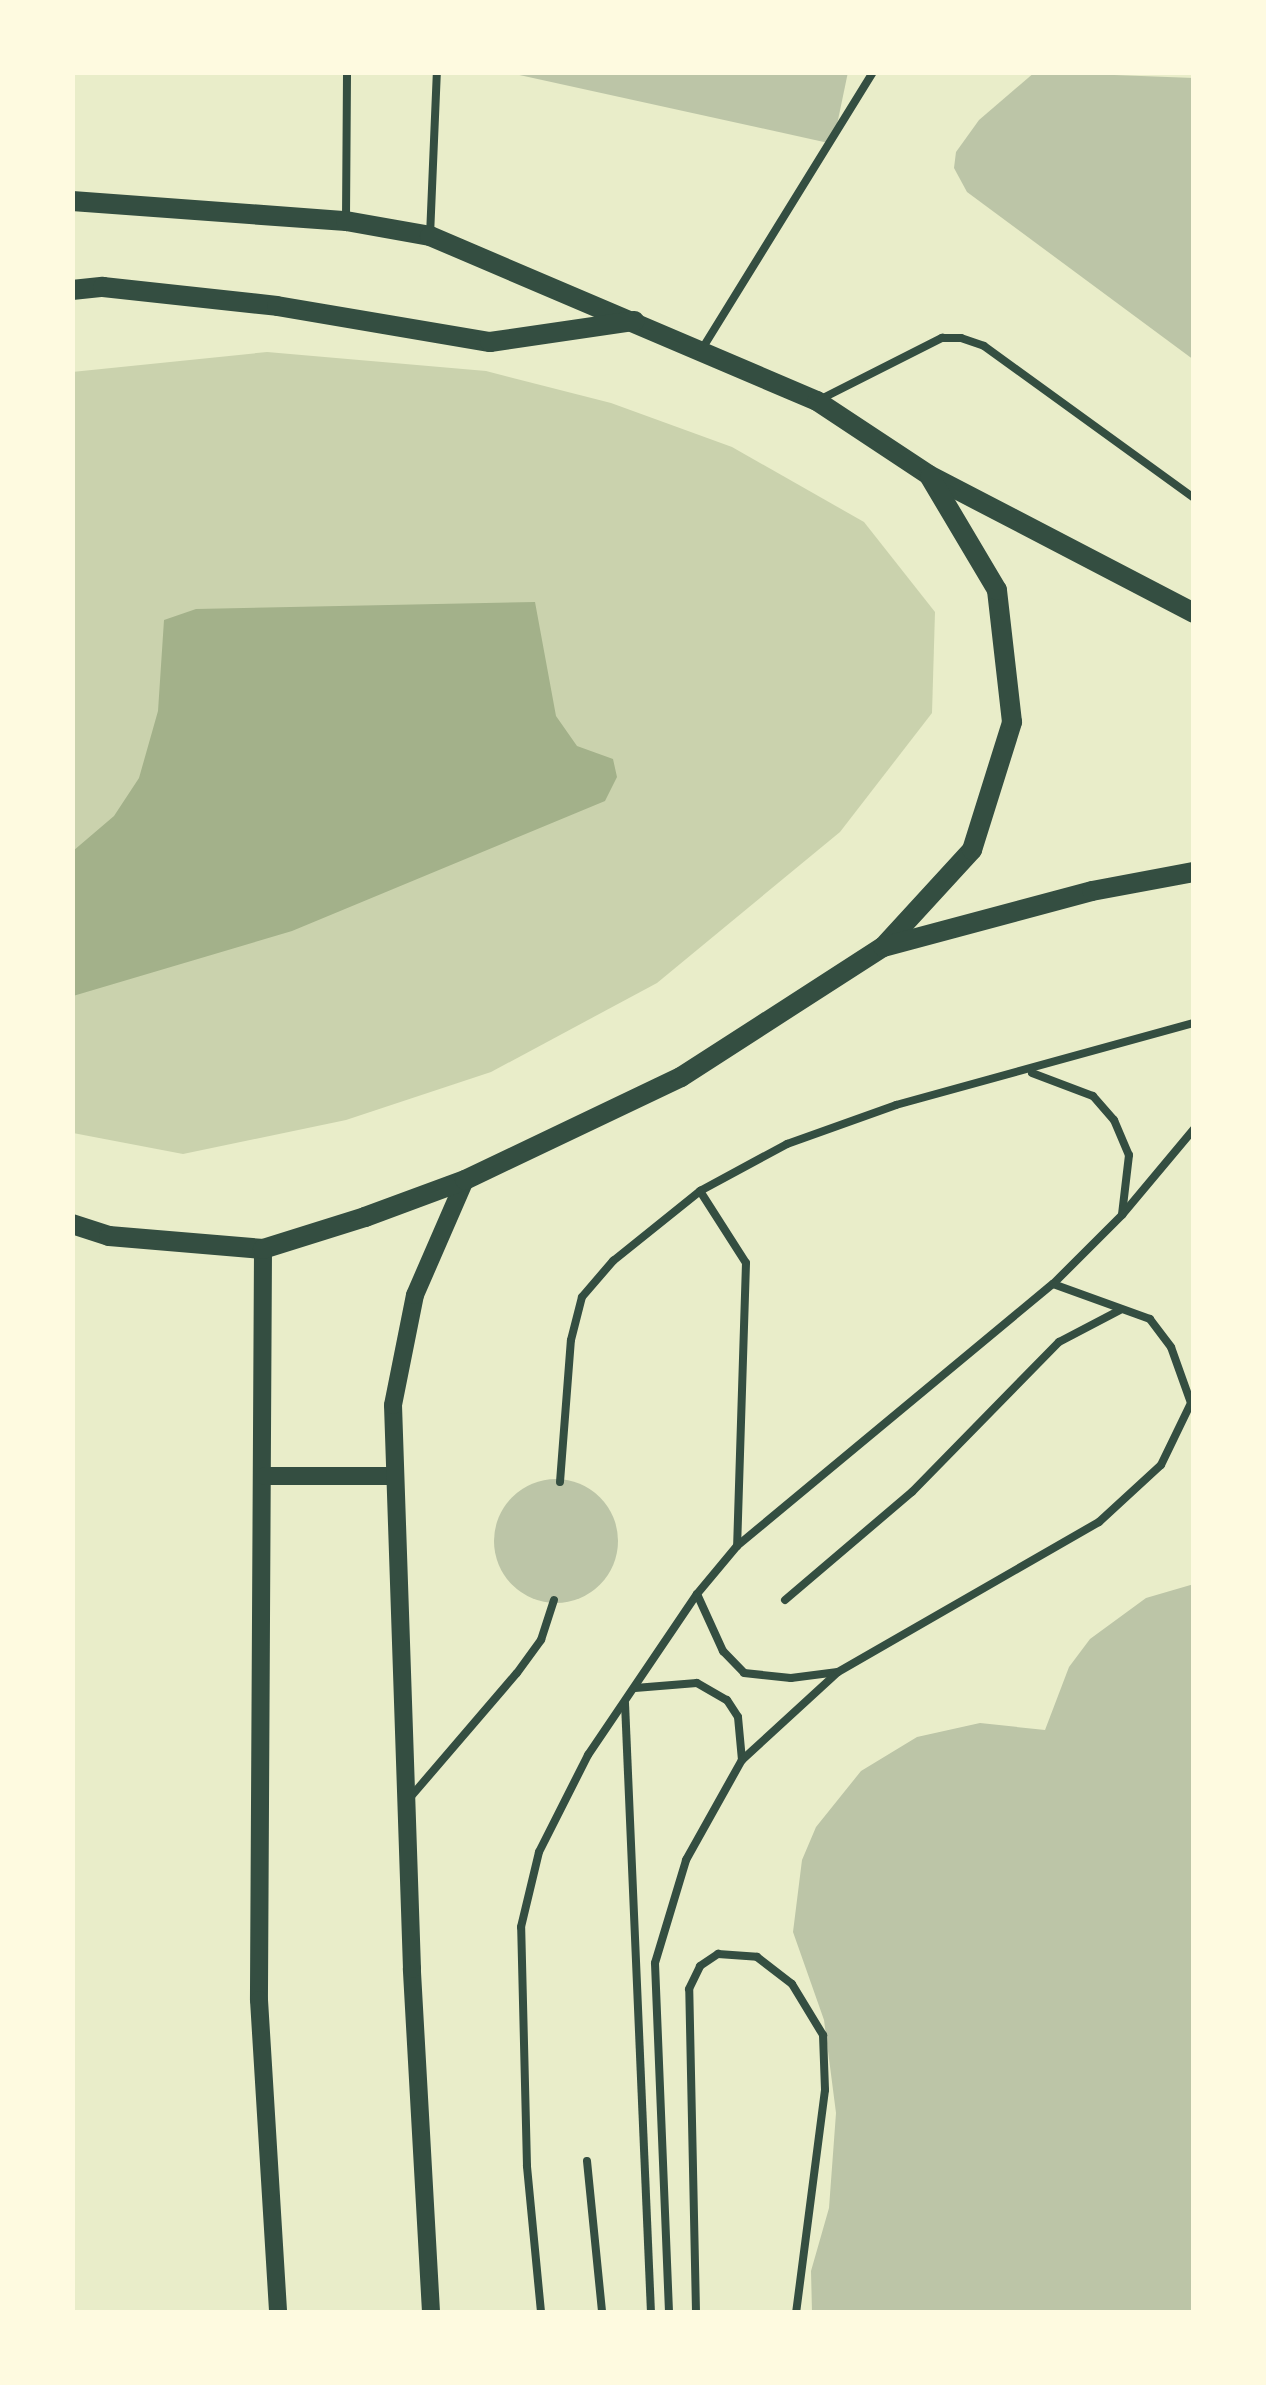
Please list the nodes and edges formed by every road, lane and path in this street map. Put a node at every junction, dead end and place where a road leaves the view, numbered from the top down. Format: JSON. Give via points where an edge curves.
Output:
{"nodes":[{"id":1,"x":347,"y":72,"type":"edge"},
{"id":2,"x":437,"y":72,"type":"edge"},
{"id":3,"x":873,"y":72,"type":"edge"},
{"id":4,"x":72,"y":201,"type":"edge"},
{"id":5,"x":346,"y":222,"type":"junction"},
{"id":6,"x":430,"y":236,"type":"junction"},
{"id":7,"x":72,"y":290,"type":"edge"},
{"id":8,"x":637,"y":321,"type":"junction"},
{"id":9,"x":702,"y":350,"type":"junction"},
{"id":10,"x":817,"y":400,"type":"junction"},
{"id":11,"x":929,"y":475,"type":"junction"},
{"id":12,"x":1194,"y":498,"type":"edge"},
{"id":13,"x":1194,"y":613,"type":"edge"},
{"id":14,"x":1194,"y":872,"type":"edge"},
{"id":15,"x":883,"y":947,"type":"junction"},
{"id":16,"x":1194,"y":1024,"type":"edge"},
{"id":17,"x":1030,"y":1072,"type":"junction"},
{"id":18,"x":1194,"y":1128,"type":"edge"},
{"id":19,"x":465,"y":1180,"type":"junction"},
{"id":20,"x":700,"y":1191,"type":"junction"},
{"id":21,"x":1122,"y":1214,"type":"junction"},
{"id":22,"x":72,"y":1224,"type":"edge"},
{"id":23,"x":263,"y":1249,"type":"junction"},
{"id":24,"x":1053,"y":1284,"type":"junction"},
{"id":25,"x":1121,"y":1310,"type":"junction"},
{"id":26,"x":1192,"y":1401,"type":"edge"},
{"id":27,"x":265,"y":1476,"type":"junction"},
{"id":28,"x":396,"y":1476,"type":"junction"},
{"id":29,"x":560,"y":1482,"type":"dead end"},
{"id":30,"x":737,"y":1546,"type":"junction"},
{"id":31,"x":697,"y":1594,"type":"junction"},
{"id":32,"x":554,"y":1600,"type":"dead end"},
{"id":33,"x":785,"y":1600,"type":"dead end"},
{"id":34,"x":838,"y":1672,"type":"junction"},
{"id":35,"x":635,"y":1688,"type":"junction"},
{"id":36,"x":625,"y":1700,"type":"junction"},
{"id":37,"x":742,"y":1760,"type":"junction"},
{"id":38,"x":406,"y":1802,"type":"junction"},
{"id":39,"x":587,"y":2162,"type":"dead end"},
{"id":40,"x":278,"y":2312,"type":"edge"},
{"id":41,"x":431,"y":2312,"type":"edge"},
{"id":42,"x":541,"y":2312,"type":"edge"},
{"id":43,"x":602,"y":2312,"type":"edge"},
{"id":44,"x":651,"y":2312,"type":"edge"},
{"id":45,"x":670,"y":2312,"type":"edge"},
{"id":46,"x":696,"y":2312,"type":"edge"},
{"id":47,"x":796,"y":2312,"type":"edge"}],
"edges":[{"from":1,"to":5,"type":"lane"},
{"from":2,"to":6,"type":"lane"},
{"from":3,"to":9,"type":"lane"},
{"from":4,"to":5,"type":"main road"},
{"from":5,"to":6,"type":"main road"},
{"from":6,"to":8,"type":"main road"},
{"from":7,"to":8,"type":"main road","via":[[103,286],[278,306],[490,342]]},
{"from":8,"to":9,"type":"main road"},
{"from":9,"to":10,"type":"main road"},
{"from":10,"to":11,"type":"main road"},
{"from":10,"to":12,"type":"lane","via":[[942,338],[961,338],[984,346]]},
{"from":11,"to":13,"type":"main road"},
{"from":11,"to":15,"type":"main road","via":[[997,590],[1012,722],[972,850]]},
{"from":14,"to":15,"type":"main road","via":[[1092,891]]},
{"from":15,"to":19,"type":"main road","via":[[681,1077]]},
{"from":16,"to":17,"type":"lane"},
{"from":17,"to":20,"type":"lane","via":[[823,1131]]},
{"from":17,"to":21,"type":"lane","via":[[1093,1096],[1114,1120],[1129,1155]]},
{"from":18,"to":21,"type":"lane"},
{"from":19,"to":23,"type":"main road"},
{"from":19,"to":28,"type":"street","via":[[415,1295],[394,1405]]},
{"from":20,"to":29,"type":"lane","via":[[613,1261],[582,1296],[571,1340]]},
{"from":20,"to":30,"type":"lane","via":[[746,1263]]},
{"from":21,"to":24,"type":"lane"},
{"from":22,"to":23,"type":"main road","via":[[109,1236]]},
{"from":23,"to":27,"type":"street"},
{"from":24,"to":25,"type":"lane"},
{"from":24,"to":30,"type":"lane"},
{"from":25,"to":26,"type":"lane","via":[[1150,1320],[1172,1347]]},
{"from":25,"to":33,"type":"lane","via":[[1059,1342],[912,1492]]},
{"from":26,"to":34,"type":"lane","via":[[1161,1466],[1099,1522]]},
{"from":27,"to":28,"type":"street"},
{"from":27,"to":40,"type":"street","via":[[259,2000]]},
{"from":28,"to":38,"type":"street"},
{"from":30,"to":31,"type":"lane"},
{"from":31,"to":34,"type":"lane","via":[[724,1651],[744,1673],[791,1678]]},
{"from":31,"to":35,"type":"lane"},
{"from":32,"to":38,"type":"lane","via":[[540,1640],[517,1673]]},
{"from":34,"to":37,"type":"lane"},
{"from":35,"to":36,"type":"lane"},
{"from":35,"to":37,"type":"lane","via":[[697,1683],[727,1700],[738,1717]]},
{"from":36,"to":42,"type":"lane","via":[[538,1852],[521,1927],[527,2166]]},
{"from":36,"to":44,"type":"lane"},
{"from":37,"to":45,"type":"lane","via":[[686,1860],[656,1963]]},
{"from":38,"to":41,"type":"street"},
{"from":39,"to":43,"type":"lane"},
{"from":46,"to":47,"type":"lane","via":[[689,1989],[700,1966],[718,1954],[758,1957],[792,1984],[823,2036],[825,2090]]}]}
